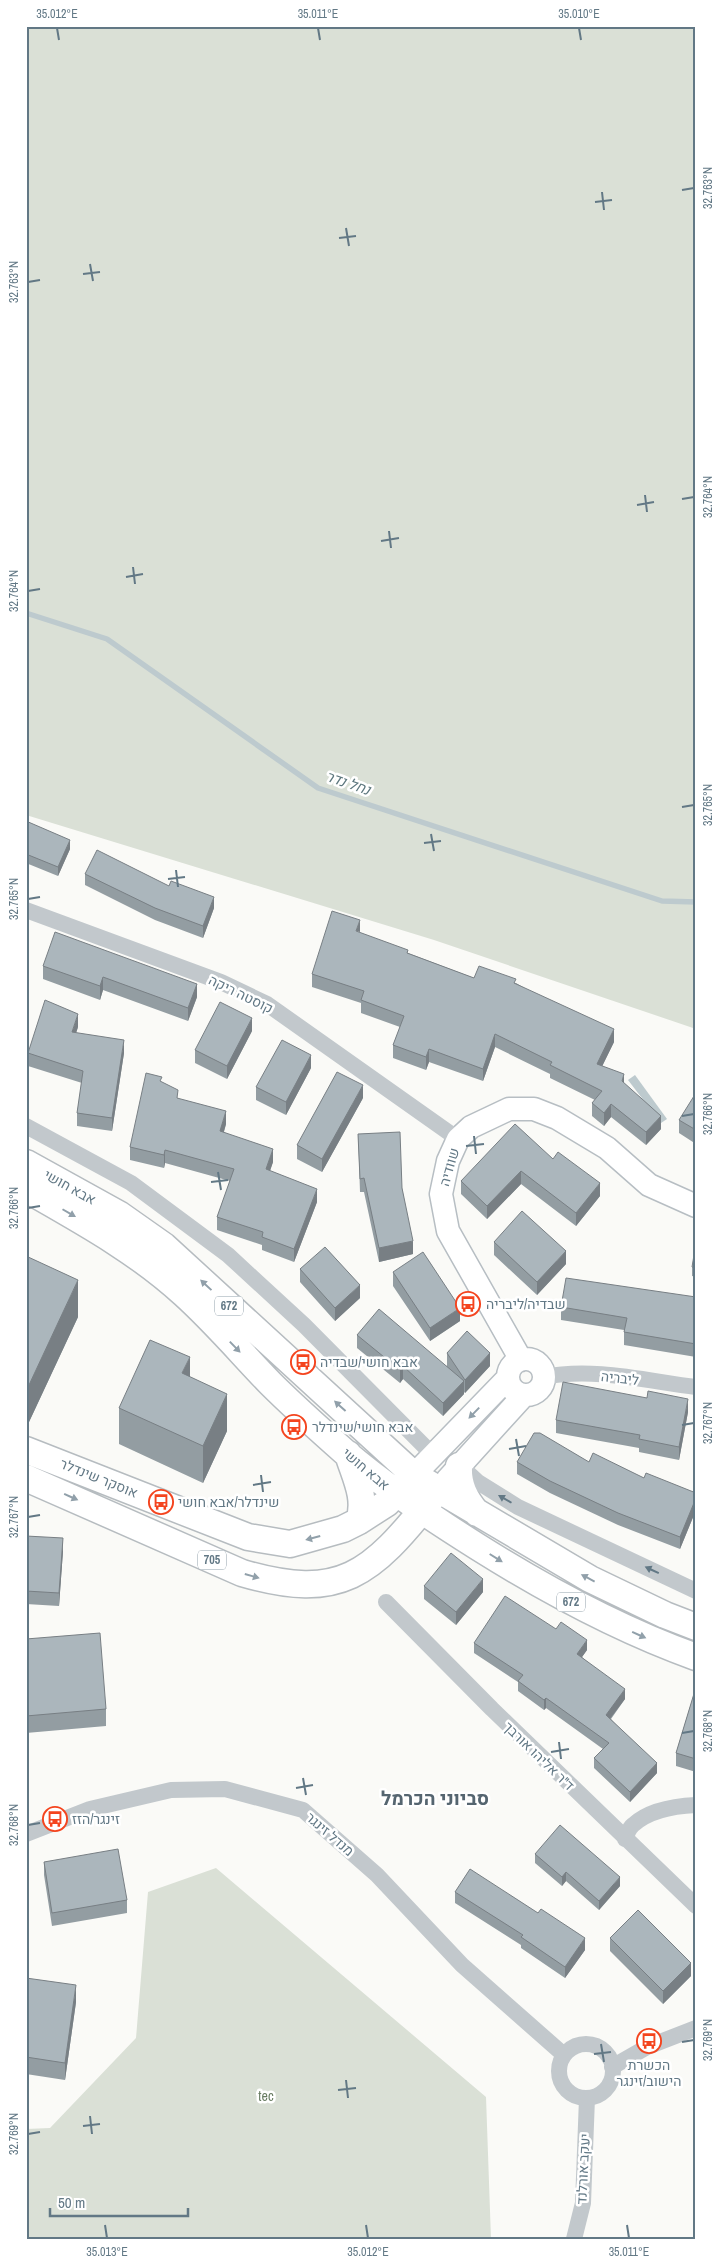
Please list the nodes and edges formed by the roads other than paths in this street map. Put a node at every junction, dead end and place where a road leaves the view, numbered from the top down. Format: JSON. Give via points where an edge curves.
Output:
{"nodes":[{"id":1,"x":26,"y":910,"type":"edge"},
{"id":2,"x":26,"y":1126,"type":"edge"},
{"id":3,"x":458,"y":1139,"type":"junction"},
{"id":4,"x":26,"y":1163,"type":"edge"},
{"id":5,"x":26,"y":1189,"type":"edge"},
{"id":6,"x":696,"y":1206,"type":"edge"},
{"id":7,"x":522,"y":1360,"type":"junction"},
{"id":8,"x":544,"y":1377,"type":"junction"},
{"id":9,"x":508,"y":1378,"type":"junction"},
{"id":10,"x":696,"y":1387,"type":"edge"},
{"id":11,"x":524,"y":1396,"type":"junction"},
{"id":12,"x":26,"y":1450,"type":"edge"},
{"id":13,"x":347,"y":1454,"type":"junction"},
{"id":14,"x":433,"y":1455,"type":"junction"},
{"id":15,"x":461,"y":1464,"type":"junction"},
{"id":16,"x":414,"y":1475,"type":"junction"},
{"id":17,"x":26,"y":1478,"type":"edge"},
{"id":18,"x":437,"y":1490,"type":"junction"},
{"id":19,"x":396,"y":1494,"type":"junction"},
{"id":20,"x":421,"y":1511,"type":"junction"},
{"id":21,"x":478,"y":1514,"type":"junction"},
{"id":22,"x":359,"y":1522,"type":"junction"},
{"id":23,"x":455,"y":1532,"type":"junction"},
{"id":24,"x":398,"y":1540,"type":"junction"},
{"id":25,"x":696,"y":1590,"type":"edge"},
{"id":26,"x":386,"y":1602,"type":"dead end"},
{"id":27,"x":696,"y":1627,"type":"edge"},
{"id":28,"x":696,"y":1657,"type":"edge"},
{"id":29,"x":696,"y":1805,"type":"edge"},
{"id":30,"x":26,"y":1834,"type":"edge"},
{"id":31,"x":625,"y":1838,"type":"junction"},
{"id":32,"x":696,"y":1906,"type":"edge"},
{"id":33,"x":696,"y":2028,"type":"edge"},
{"id":34,"x":564,"y":2055,"type":"junction"},
{"id":35,"x":612,"y":2067,"type":"junction"},
{"id":36,"x":587,"y":2098,"type":"junction"},
{"id":37,"x":574,"y":2239,"type":"edge"}],
"edges":[{"from":1,"to":3,"type":"street","name":"קוסטה ריקה","via":[[221,982],[268,1004]]},
{"from":2,"to":14,"type":"street","via":[[131,1183],[228,1255],[304,1325]]},
{"from":3,"to":6,"type":"street","name":"שוודיה","via":[[471,1127],[509,1109],[534,1109],[557,1118],[607,1148],[649,1185]]},
{"from":3,"to":7,"type":"street","name":"שוודיה","via":[[448,1161],[441,1194],[448,1232]]},
{"from":16,"to":4,"type":"main road","name":"אבא חושי","number":"672","one_way":true,"via":[[164,1246],[120,1215]]},
{"from":5,"to":13,"type":"main road","name":"אבא חושי","number":"672","one_way":true,"via":[[117,1241],[185,1295],[273,1386]]},
{"from":7,"to":8,"type":"street","via":[[537,1363]]},
{"from":7,"to":9,"type":"street","via":[[512,1367]]},
{"from":8,"to":10,"type":"street","name":"ליבריה","via":[[565,1373]]},
{"from":8,"to":11,"type":"street","via":[[544,1383],[536,1392]]},
{"from":9,"to":11,"type":"street","via":[[515,1392]]},
{"from":9,"to":14,"type":"street","one_way":true},
{"from":11,"to":15,"type":"street"},
{"from":22,"to":12,"type":"main road","name":"אוסקר שינדלר","number":"705","one_way":true,"via":[[290,1544],[248,1537]]},
{"from":13,"to":19,"type":"main road","name":"אבא חושי","number":"672"},
{"from":13,"to":22,"type":"main road","via":[[363,1504]]},
{"from":14,"to":16,"type":"street"},
{"from":15,"to":18,"type":"street"},
{"from":15,"to":21,"type":"main road","via":[[463,1493]]},
{"from":25,"to":15,"type":"street","one_way":true,"via":[[518,1507],[478,1482]]},
{"from":16,"to":18,"type":"main road","name":"אבא חושי","number":"672"},
{"from":16,"to":19,"type":"main road","name":"אוסקר שינדלר","number":"705"},
{"from":17,"to":24,"type":"main road","name":"אוסקר שינדלר","number":"705","one_way":true,"via":[[242,1574],[267,1580],[311,1584],[334,1582],[354,1575]]},
{"from":18,"to":20,"type":"main road","name":"אוסקר שינדלר"},
{"from":18,"to":21,"type":"main road","name":"אבא חושי","number":"672"},
{"from":19,"to":20,"type":"main road","name":"אבא חושי","number":"672"},
{"from":19,"to":22,"type":"main road","name":"אוסקר שינדלר","number":"705"},
{"from":20,"to":23,"type":"main road","name":"אבא חושי","number":"672"},
{"from":20,"to":24,"type":"main road","name":"אוסקר שינדלר"},
{"from":27,"to":21,"type":"main road","name":"אבא חושי","number":"672","one_way":true,"via":[[665,1616],[590,1579]]},
{"from":23,"to":24,"type":"main road","name":"אוסקר שינדלר","number":"705","via":[[423,1530]]},
{"from":23,"to":28,"type":"main road","name":"אבא חושי","number":"672","one_way":true,"via":[[536,1584],[607,1621]]},
{"from":26,"to":31,"type":"street","name":"ד\"ר אליהו אורבך"},
{"from":29,"to":31,"type":"street","via":[[656,1812],[632,1826]]},
{"from":30,"to":34,"type":"street","name":"מנדל זינגר","via":[[90,1809],[171,1790],[225,1789],[303,1810],[377,1875],[462,1965]]},
{"from":31,"to":32,"type":"street","name":"ד\"ר אליהו אורבך"},
{"from":33,"to":35,"type":"street"},
{"from":34,"to":35,"type":"street","via":[[579,2045],[597,2047],[610,2058]]},
{"from":34,"to":36,"type":"street","via":[[560,2063],[560,2080],[570,2093]]},
{"from":35,"to":36,"type":"street","via":[[612,2076],[604,2092]]},
{"from":36,"to":37,"type":"street","name":"יעקב אורלנד","via":[[583,2203]]}]}
